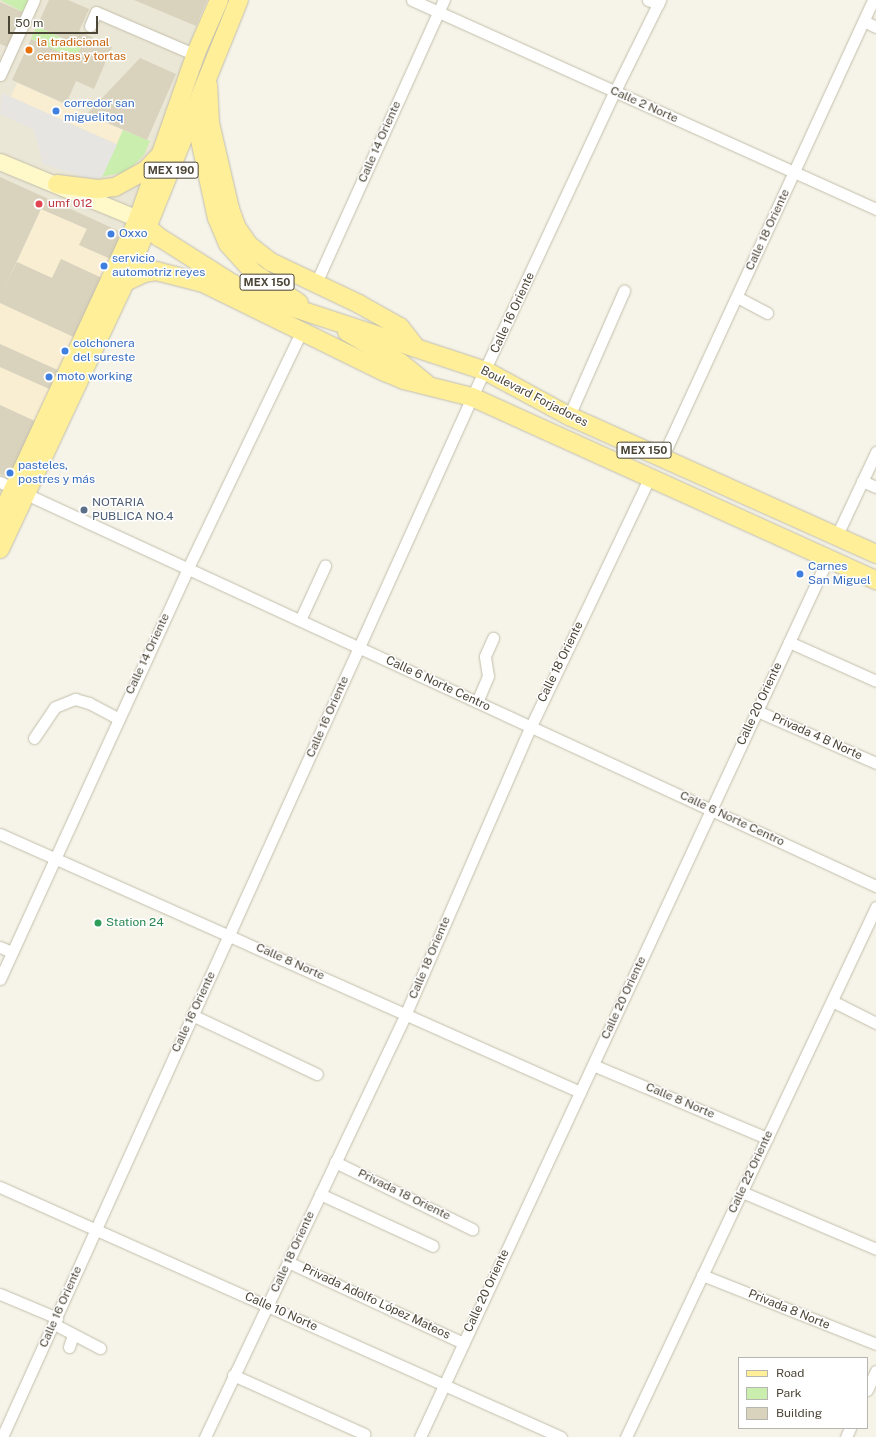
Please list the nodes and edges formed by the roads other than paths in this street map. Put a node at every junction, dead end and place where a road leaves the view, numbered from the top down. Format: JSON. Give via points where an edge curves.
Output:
{"nodes":[{"id":1,"x":34,"y":0,"type":"edge"},
{"id":2,"x":219,"y":0,"type":"edge"},
{"id":3,"x":239,"y":0,"type":"edge"},
{"id":4,"x":412,"y":0,"type":"edge"},
{"id":5,"x":444,"y":0,"type":"edge"},
{"id":6,"x":872,"y":0,"type":"edge"},
{"id":7,"x":655,"y":1,"type":"edge"},
{"id":8,"x":439,"y":12,"type":"junction"},
{"id":9,"x":864,"y":21,"type":"junction"},
{"id":10,"x":90,"y":26,"type":"dead end"},
{"id":11,"x":876,"y":26,"type":"edge"},
{"id":12,"x":196,"y":54,"type":"junction"},
{"id":13,"x":208,"y":72,"type":"junction"},
{"id":14,"x":0,"y":75,"type":"edge"},
{"id":15,"x":615,"y":91,"type":"junction"},
{"id":16,"x":194,"y":113,"type":"junction"},
{"id":17,"x":162,"y":151,"type":"junction"},
{"id":18,"x":0,"y":162,"type":"edge"},
{"id":19,"x":794,"y":173,"type":"junction"},
{"id":20,"x":57,"y":184,"type":"junction"},
{"id":21,"x":876,"y":209,"type":"edge"},
{"id":22,"x":143,"y":223,"type":"junction"},
{"id":23,"x":125,"y":282,"type":"junction"},
{"id":24,"x":316,"y":284,"type":"junction"},
{"id":25,"x":624,"y":291,"type":"dead end"},
{"id":26,"x":737,"y":297,"type":"junction"},
{"id":27,"x":767,"y":313,"type":"dead end"},
{"id":28,"x":317,"y":315,"type":"junction"},
{"id":29,"x":301,"y":332,"type":"junction"},
{"id":30,"x":414,"y":345,"type":"junction"},
{"id":31,"x":486,"y":371,"type":"junction"},
{"id":32,"x":428,"y":384,"type":"junction"},
{"id":33,"x":472,"y":397,"type":"junction"},
{"id":34,"x":569,"y":416,"type":"junction"},
{"id":35,"x":876,"y":452,"type":"edge"},
{"id":36,"x":662,"y":458,"type":"junction"},
{"id":37,"x":650,"y":477,"type":"junction"},
{"id":38,"x":862,"y":481,"type":"junction"},
{"id":39,"x":876,"y":487,"type":"edge"},
{"id":40,"x":13,"y":488,"type":"edge"},
{"id":41,"x":0,"y":518,"type":"edge"},
{"id":42,"x":837,"y":535,"type":"junction"},
{"id":43,"x":0,"y":549,"type":"edge"},
{"id":44,"x":876,"y":554,"type":"edge"},
{"id":45,"x":828,"y":558,"type":"junction"},
{"id":46,"x":325,"y":566,"type":"dead end"},
{"id":47,"x":188,"y":568,"type":"junction"},
{"id":48,"x":876,"y":580,"type":"edge"},
{"id":49,"x":300,"y":620,"type":"junction"},
{"id":50,"x":492,"y":638,"type":"dead end"},
{"id":51,"x":789,"y":642,"type":"junction"},
{"id":52,"x":360,"y":648,"type":"junction"},
{"id":53,"x":876,"y":681,"type":"edge"},
{"id":54,"x":477,"y":702,"type":"junction"},
{"id":55,"x":757,"y":711,"type":"junction"},
{"id":56,"x":119,"y":719,"type":"junction"},
{"id":57,"x":531,"y":726,"type":"junction"},
{"id":58,"x":34,"y":738,"type":"dead end"},
{"id":59,"x":876,"y":763,"type":"edge"},
{"id":60,"x":711,"y":810,"type":"junction"},
{"id":61,"x":0,"y":834,"type":"edge"},
{"id":62,"x":55,"y":858,"type":"junction"},
{"id":63,"x":876,"y":886,"type":"edge"},
{"id":64,"x":876,"y":907,"type":"edge"},
{"id":65,"x":230,"y":935,"type":"junction"},
{"id":66,"x":0,"y":947,"type":"edge"},
{"id":67,"x":12,"y":952,"type":"junction"},
{"id":68,"x":0,"y":979,"type":"edge"},
{"id":69,"x":832,"y":1001,"type":"junction"},
{"id":70,"x":406,"y":1013,"type":"junction"},
{"id":71,"x":192,"y":1015,"type":"junction"},
{"id":72,"x":876,"y":1023,"type":"edge"},
{"id":73,"x":593,"y":1065,"type":"junction"},
{"id":74,"x":317,"y":1074,"type":"dead end"},
{"id":75,"x":580,"y":1092,"type":"junction"},
{"id":76,"x":767,"y":1138,"type":"junction"},
{"id":77,"x":336,"y":1162,"type":"junction"},
{"id":78,"x":0,"y":1187,"type":"edge"},
{"id":79,"x":742,"y":1192,"type":"junction"},
{"id":80,"x":320,"y":1194,"type":"junction"},
{"id":81,"x":96,"y":1229,"type":"junction"},
{"id":82,"x":472,"y":1229,"type":"dead end"},
{"id":83,"x":433,"y":1246,"type":"dead end"},
{"id":84,"x":876,"y":1249,"type":"edge"},
{"id":85,"x":288,"y":1262,"type":"junction"},
{"id":86,"x":702,"y":1275,"type":"junction"},
{"id":87,"x":0,"y":1294,"type":"edge"},
{"id":88,"x":267,"y":1306,"type":"junction"},
{"id":89,"x":55,"y":1321,"type":"junction"},
{"id":90,"x":73,"y":1335,"type":"junction"},
{"id":91,"x":464,"y":1343,"type":"junction"},
{"id":92,"x":876,"y":1344,"type":"edge"},
{"id":93,"x":68,"y":1347,"type":"dead end"},
{"id":94,"x":100,"y":1348,"type":"dead end"},
{"id":95,"x":876,"y":1371,"type":"edge"},
{"id":96,"x":233,"y":1375,"type":"junction"},
{"id":97,"x":444,"y":1384,"type":"junction"},
{"id":98,"x":868,"y":1388,"type":"edge"},
{"id":99,"x":364,"y":1434,"type":"dead end"},
{"id":100,"x":207,"y":1436,"type":"edge"},
{"id":101,"x":2,"y":1437,"type":"edge"},
{"id":102,"x":420,"y":1437,"type":"edge"},
{"id":103,"x":561,"y":1437,"type":"edge"},
{"id":104,"x":626,"y":1437,"type":"edge"}],
"edges":[{"from":1,"to":14,"type":"street"},
{"from":2,"to":12,"type":"main road","number":"MEX 150"},
{"from":3,"to":13,"type":"main road","number":"MEX 150"},
{"from":4,"to":8,"type":"street","name":"Calle 2 Norte"},
{"from":5,"to":8,"type":"street","name":"Calle 14 Oriente"},
{"from":6,"to":9,"type":"street","name":"Calle 18 Oriente"},
{"from":7,"to":15,"type":"street","name":"Calle 16 Oriente"},
{"from":8,"to":15,"type":"street","name":"Calle 2 Norte"},
{"from":8,"to":24,"type":"street","name":"Calle 14 Oriente"},
{"from":9,"to":11,"type":"street"},
{"from":9,"to":19,"type":"street","name":"Calle 18 Oriente"},
{"from":10,"to":12,"type":"street","via":[[96,12]]},
{"from":12,"to":16,"type":"main road","number":"MEX 150","via":[[193,83]]},
{"from":12,"to":17,"type":"main road","number":"MEX 190"},
{"from":13,"to":16,"type":"main road","number":"MEX 190"},
{"from":13,"to":24,"type":"main road","number":"MEX 150","via":[[210,123],[237,228],[249,245],[263,257]]},
{"from":15,"to":19,"type":"street","name":"Calle 2 Norte"},
{"from":15,"to":31,"type":"street","name":"Calle 16 Oriente"},
{"from":16,"to":22,"type":"main road","number":"MEX 190"},
{"from":16,"to":28,"type":"main road","number":"MEX 150","via":[[217,218],[228,244],[254,273]]},
{"from":17,"to":20,"type":"main road","via":[[146,170],[115,187]]},
{"from":17,"to":22,"type":"main road","number":"MEX 190"},
{"from":18,"to":20,"type":"main road"},
{"from":19,"to":21,"type":"street","name":"Calle 2 Norte"},
{"from":19,"to":26,"type":"street","name":"Calle 18 Oriente"},
{"from":20,"to":22,"type":"main road"},
{"from":22,"to":23,"type":"main road","number":"MEX 190"},
{"from":22,"to":28,"type":"main road","name":"Boulevard Forjadores","via":[[233,284]]},
{"from":22,"to":40,"type":"main road","number":"MEX 190"},
{"from":23,"to":29,"type":"main road","via":[[149,271],[179,275],[203,283]]},
{"from":23,"to":40,"type":"main road","number":"MEX 190"},
{"from":24,"to":30,"type":"main road","number":"MEX 150","via":[[400,327]]},
{"from":25,"to":34,"type":"street"},
{"from":26,"to":27,"type":"street"},
{"from":26,"to":36,"type":"street","name":"Calle 18 Oriente"},
{"from":28,"to":30,"type":"main road","name":"Boulevard Forjadores"},
{"from":28,"to":32,"type":"main road","number":"MEX 150","via":[[401,363]]},
{"from":29,"to":32,"type":"main road","via":[[404,380]]},
{"from":29,"to":47,"type":"street","name":"Calle 14 Oriente"},
{"from":30,"to":31,"type":"main road","name":"Boulevard Forjadores","number":"MEX 150"},
{"from":31,"to":33,"type":"street","name":"Calle 16 Oriente"},
{"from":31,"to":34,"type":"main road","name":"Boulevard Forjadores","number":"MEX 150"},
{"from":32,"to":33,"type":"main road","name":"Boulevard Forjadores","number":"MEX 150"},
{"from":33,"to":37,"type":"main road","name":"Boulevard Forjadores","number":"MEX 150"},
{"from":33,"to":52,"type":"street","name":"Calle 16 Oriente"},
{"from":34,"to":36,"type":"main road","name":"Boulevard Forjadores","number":"MEX 150"},
{"from":35,"to":38,"type":"street"},
{"from":36,"to":42,"type":"main road","name":"Boulevard Forjadores","number":"MEX 150"},
{"from":37,"to":45,"type":"main road","name":"Boulevard Forjadores","number":"MEX 150"},
{"from":37,"to":57,"type":"street","name":"Calle 18 Oriente"},
{"from":38,"to":39,"type":"street"},
{"from":38,"to":42,"type":"street"},
{"from":40,"to":41,"type":"main road","number":"MEX 190"},
{"from":40,"to":43,"type":"main road","number":"MEX 190"},
{"from":40,"to":47,"type":"street","name":"Calle 6 Norte Centro"},
{"from":42,"to":44,"type":"main road","name":"Boulevard Forjadores","number":"MEX 150"},
{"from":45,"to":48,"type":"main road","name":"Boulevard Forjadores","number":"MEX 150"},
{"from":45,"to":51,"type":"street","name":"Calle 20 Oriente"},
{"from":46,"to":49,"type":"street"},
{"from":47,"to":49,"type":"street","name":"Calle 6 Norte Centro"},
{"from":47,"to":56,"type":"street","name":"Calle 14 Oriente"},
{"from":49,"to":52,"type":"street","name":"Calle 6 Norte Centro"},
{"from":50,"to":54,"type":"street","via":[[485,656],[488,676]]},
{"from":51,"to":53,"type":"street"},
{"from":51,"to":55,"type":"street","name":"Calle 20 Oriente"},
{"from":52,"to":54,"type":"street","name":"Calle 6 Norte Centro"},
{"from":52,"to":65,"type":"street","name":"Calle 16 Oriente"},
{"from":54,"to":57,"type":"street","name":"Calle 6 Norte Centro"},
{"from":55,"to":59,"type":"street","name":"Privada 4 B Norte"},
{"from":55,"to":60,"type":"street","name":"Calle 20 Oriente"},
{"from":56,"to":58,"type":"street","via":[[75,699],[55,707]]},
{"from":56,"to":62,"type":"street","name":"Calle 14 Oriente"},
{"from":57,"to":60,"type":"street","name":"Calle 6 Norte Centro"},
{"from":57,"to":70,"type":"street","name":"Calle 18 Oriente"},
{"from":60,"to":63,"type":"street","name":"Calle 6 Norte Centro"},
{"from":60,"to":73,"type":"street","name":"Calle 20 Oriente"},
{"from":61,"to":62,"type":"street","name":"Calle 8 Norte"},
{"from":62,"to":65,"type":"street","name":"Calle 8 Norte"},
{"from":62,"to":67,"type":"street","name":"Calle 14 Oriente"},
{"from":64,"to":69,"type":"street","name":"Calle 22 Oriente"},
{"from":65,"to":70,"type":"street","name":"Calle 8 Norte"},
{"from":65,"to":71,"type":"street","name":"Calle 16 Oriente"},
{"from":66,"to":67,"type":"street"},
{"from":67,"to":68,"type":"street","name":"Calle 14 Oriente"},
{"from":69,"to":72,"type":"street"},
{"from":69,"to":76,"type":"street","name":"Calle 22 Oriente"},
{"from":70,"to":75,"type":"street","name":"Calle 8 Norte"},
{"from":70,"to":77,"type":"street","name":"Calle 18 Oriente"},
{"from":71,"to":74,"type":"street"},
{"from":71,"to":81,"type":"street","name":"Calle 16 Oriente"},
{"from":73,"to":75,"type":"street","name":"Calle 20 Oriente"},
{"from":73,"to":76,"type":"street","name":"Calle 8 Norte"},
{"from":75,"to":91,"type":"street","name":"Calle 20 Oriente"},
{"from":76,"to":79,"type":"street","name":"Calle 22 Oriente"},
{"from":77,"to":80,"type":"street","name":"Calle 18 Oriente"},
{"from":77,"to":82,"type":"street","name":"Privada 18 Oriente"},
{"from":78,"to":81,"type":"street","name":"Calle 10 Norte"},
{"from":79,"to":84,"type":"street"},
{"from":79,"to":86,"type":"street","name":"Calle 22 Oriente"},
{"from":80,"to":83,"type":"street"},
{"from":80,"to":85,"type":"street","name":"Calle 18 Oriente"},
{"from":81,"to":88,"type":"street","name":"Calle 10 Norte"},
{"from":81,"to":89,"type":"street","name":"Calle 16 Oriente"},
{"from":85,"to":88,"type":"street","name":"Calle 18 Oriente"},
{"from":85,"to":91,"type":"street","name":"Privada Adolfo López Mateos"},
{"from":86,"to":92,"type":"street","name":"Privada 8 Norte"},
{"from":86,"to":104,"type":"street","name":"Calle 22 Oriente"},
{"from":87,"to":89,"type":"street"},
{"from":88,"to":96,"type":"street","name":"Calle 18 Oriente"},
{"from":88,"to":97,"type":"street","name":"Calle 10 Norte"},
{"from":89,"to":90,"type":"street"},
{"from":89,"to":101,"type":"street","name":"Calle 16 Oriente"},
{"from":90,"to":93,"type":"street"},
{"from":90,"to":94,"type":"street"},
{"from":91,"to":97,"type":"street","name":"Calle 20 Oriente"},
{"from":95,"to":98,"type":"street"},
{"from":96,"to":99,"type":"street"},
{"from":96,"to":100,"type":"street","name":"Calle 18 Oriente"},
{"from":97,"to":102,"type":"street","name":"Calle 20 Oriente"},
{"from":97,"to":103,"type":"street","name":"Calle 10 Norte"}]}
